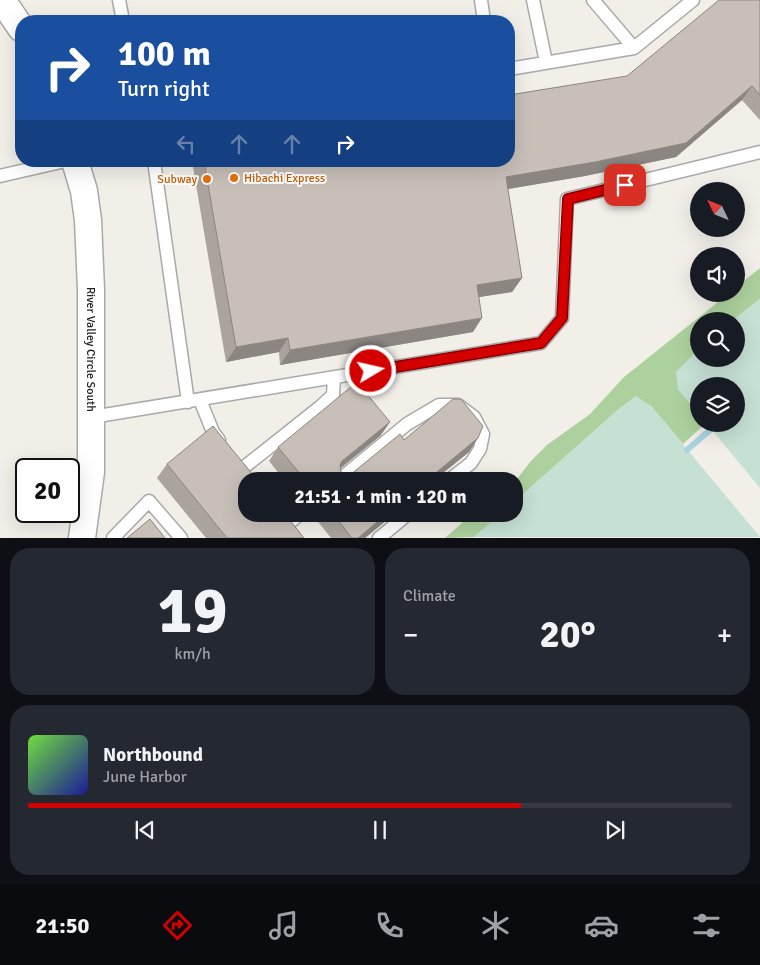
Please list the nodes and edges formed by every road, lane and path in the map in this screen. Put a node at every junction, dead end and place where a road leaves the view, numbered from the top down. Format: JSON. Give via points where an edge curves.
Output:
{"nodes":[{"id":1,"x":2,"y":0,"type":"edge"},
{"id":2,"x":120,"y":0,"type":"edge"},
{"id":3,"x":481,"y":0,"type":"edge"},
{"id":4,"x":534,"y":0,"type":"edge"},
{"id":5,"x":592,"y":0,"type":"edge"},
{"id":6,"x":693,"y":0,"type":"edge"},
{"id":7,"x":122,"y":15,"type":"edge"},
{"id":8,"x":483,"y":15,"type":"edge"},
{"id":9,"x":15,"y":19,"type":"edge"},
{"id":10,"x":634,"y":48,"type":"junction"},
{"id":11,"x":546,"y":62,"type":"junction"},
{"id":12,"x":515,"y":68,"type":"edge"},
{"id":13,"x":760,"y":152,"type":"edge"},
{"id":14,"x":39,"y":167,"type":"edge"},
{"id":15,"x":77,"y":167,"type":"edge"},
{"id":16,"x":155,"y":167,"type":"edge"},
{"id":17,"x":0,"y":176,"type":"edge"},
{"id":18,"x":334,"y":378,"type":"junction"},
{"id":19,"x":194,"y":401,"type":"junction"},
{"id":20,"x":92,"y":417,"type":"junction"},
{"id":21,"x":225,"y":447,"type":"edge"},
{"id":22,"x":243,"y":468,"type":"edge"},
{"id":23,"x":349,"y":472,"type":"edge"},
{"id":24,"x":460,"y":472,"type":"edge"},
{"id":25,"x":398,"y":522,"type":"edge"},
{"id":26,"x":82,"y":538,"type":"edge"},
{"id":27,"x":113,"y":538,"type":"edge"},
{"id":28,"x":181,"y":538,"type":"edge"},
{"id":29,"x":379,"y":538,"type":"edge"}],
"edges":[{"from":1,"to":9,"type":"street"},
{"from":2,"to":7,"type":"lane"},
{"from":3,"to":8,"type":"lane"},
{"from":4,"to":11,"type":"lane"},
{"from":5,"to":10,"type":"lane"},
{"from":6,"to":10,"type":"lane"},
{"from":10,"to":11,"type":"lane"},
{"from":11,"to":12,"type":"lane"},
{"from":13,"to":18,"type":"lane","via":[[568,199],[562,318],[541,343]]},
{"from":14,"to":17,"type":"lane"},
{"from":15,"to":20,"type":"street","name":"River Valley Circle South","via":[[88,220]]},
{"from":16,"to":19,"type":"lane"},
{"from":18,"to":19,"type":"lane"},
{"from":18,"to":22,"type":"lane","via":[[333,395]]},
{"from":19,"to":20,"type":"lane"},
{"from":19,"to":21,"type":"lane"},
{"from":20,"to":26,"type":"street","name":"River Valley Circle South","via":[[91,472]]},
{"from":23,"to":24,"type":"lane","via":[[407,424],[439,405],[458,405],[474,417],[483,434],[480,449],[471,463]]},
{"from":25,"to":29,"type":"lane"},
{"from":27,"to":28,"type":"lane","via":[[150,501]]}]}
